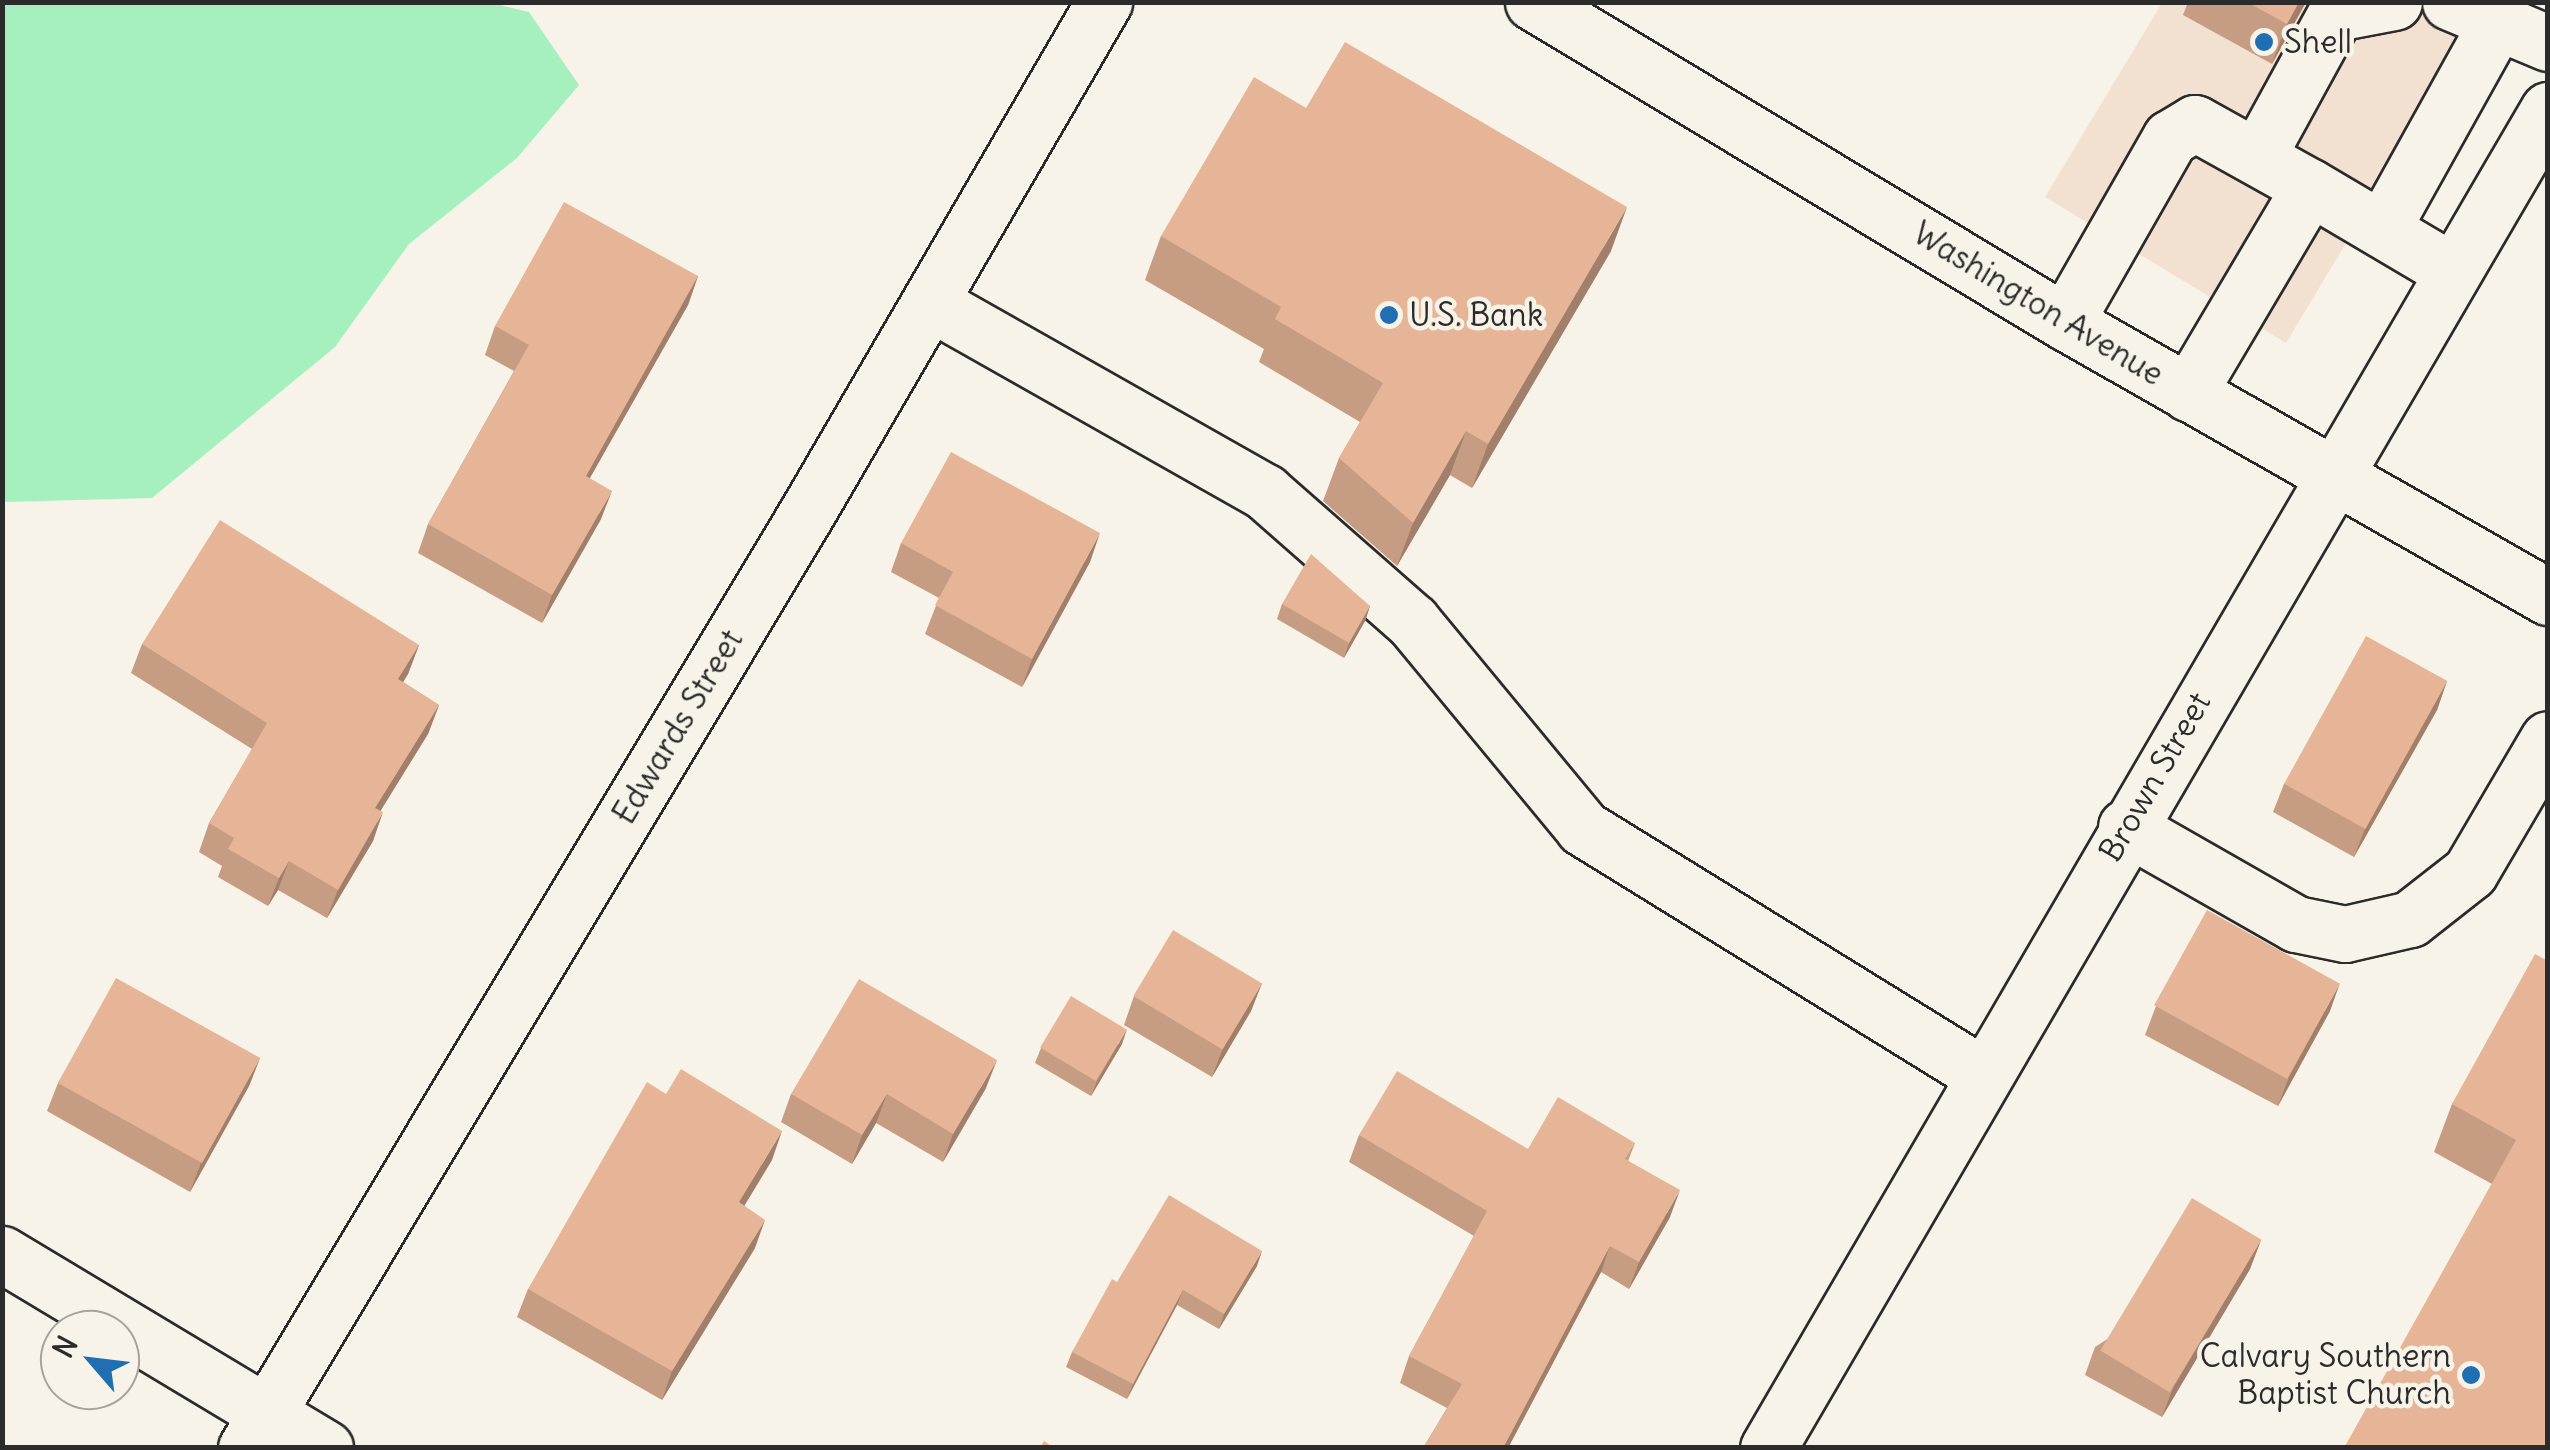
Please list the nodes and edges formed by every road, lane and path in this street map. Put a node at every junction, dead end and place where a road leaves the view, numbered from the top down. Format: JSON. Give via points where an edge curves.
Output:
{"nodes":[{"id":1,"x":1104,"y":2,"type":"edge"},
{"id":2,"x":1532,"y":2,"type":"edge"},
{"id":3,"x":2394,"y":2,"type":"edge"},
{"id":4,"x":2473,"y":12,"type":"edge"},
{"id":5,"x":2548,"y":43,"type":"edge"},
{"id":6,"x":2548,"y":110,"type":"edge"},
{"id":7,"x":2256,"y":157,"type":"junction"},
{"id":8,"x":2310,"y":187,"type":"junction"},
{"id":9,"x":2382,"y":229,"type":"junction"},
{"id":10,"x":2452,"y":270,"type":"junction"},
{"id":11,"x":930,"y":304,"type":"junction"},
{"id":12,"x":2065,"y":322,"type":"junction"},
{"id":13,"x":2188,"y":393,"type":"junction"},
{"id":14,"x":2329,"y":476,"type":"junction"},
{"id":15,"x":2548,"y":598,"type":"edge"},
{"id":16,"x":2548,"y":738,"type":"edge"},
{"id":17,"x":2126,"y":827,"type":"junction"},
{"id":18,"x":1982,"y":1074,"type":"junction"},
{"id":19,"x":2,"y":1254,"type":"edge"},
{"id":20,"x":256,"y":1430,"type":"edge"},
{"id":21,"x":325,"y":1448,"type":"edge"},
{"id":22,"x":1768,"y":1448,"type":"edge"}],
"edges":[{"from":1,"to":11,"type":"street","name":"Edwards Street"},
{"from":2,"to":12,"type":"street","name":"Washington Avenue"},
{"from":3,"to":7,"type":"street","via":[[2336,13]]},
{"from":4,"to":5,"type":"street"},
{"from":4,"to":9,"type":"street"},
{"from":6,"to":10,"type":"street","name":"Brown Street"},
{"from":7,"to":8,"type":"street"},
{"from":7,"to":12,"type":"street","via":[[2195,123],[2170,138]]},
{"from":8,"to":9,"type":"street"},
{"from":8,"to":13,"type":"street"},
{"from":9,"to":10,"type":"street"},
{"from":10,"to":14,"type":"street","name":"Brown Street"},
{"from":11,"to":18,"type":"street","via":[[1265,492],[1412,622],[1583,828]]},
{"from":11,"to":20,"type":"street","name":"Edwards Street"},
{"from":12,"to":13,"type":"street","name":"Washington Avenue"},
{"from":13,"to":14,"type":"street","name":"Washington Avenue"},
{"from":14,"to":15,"type":"street","name":"Washington Avenue"},
{"from":14,"to":17,"type":"street","name":"Brown Street"},
{"from":16,"to":17,"type":"street","via":[[2470,872],[2410,919],[2345,934],[2296,924]]},
{"from":17,"to":18,"type":"street","name":"Brown Street"},
{"from":18,"to":22,"type":"street","name":"Brown Street"},
{"from":19,"to":20,"type":"street"},
{"from":20,"to":21,"type":"street"}]}
